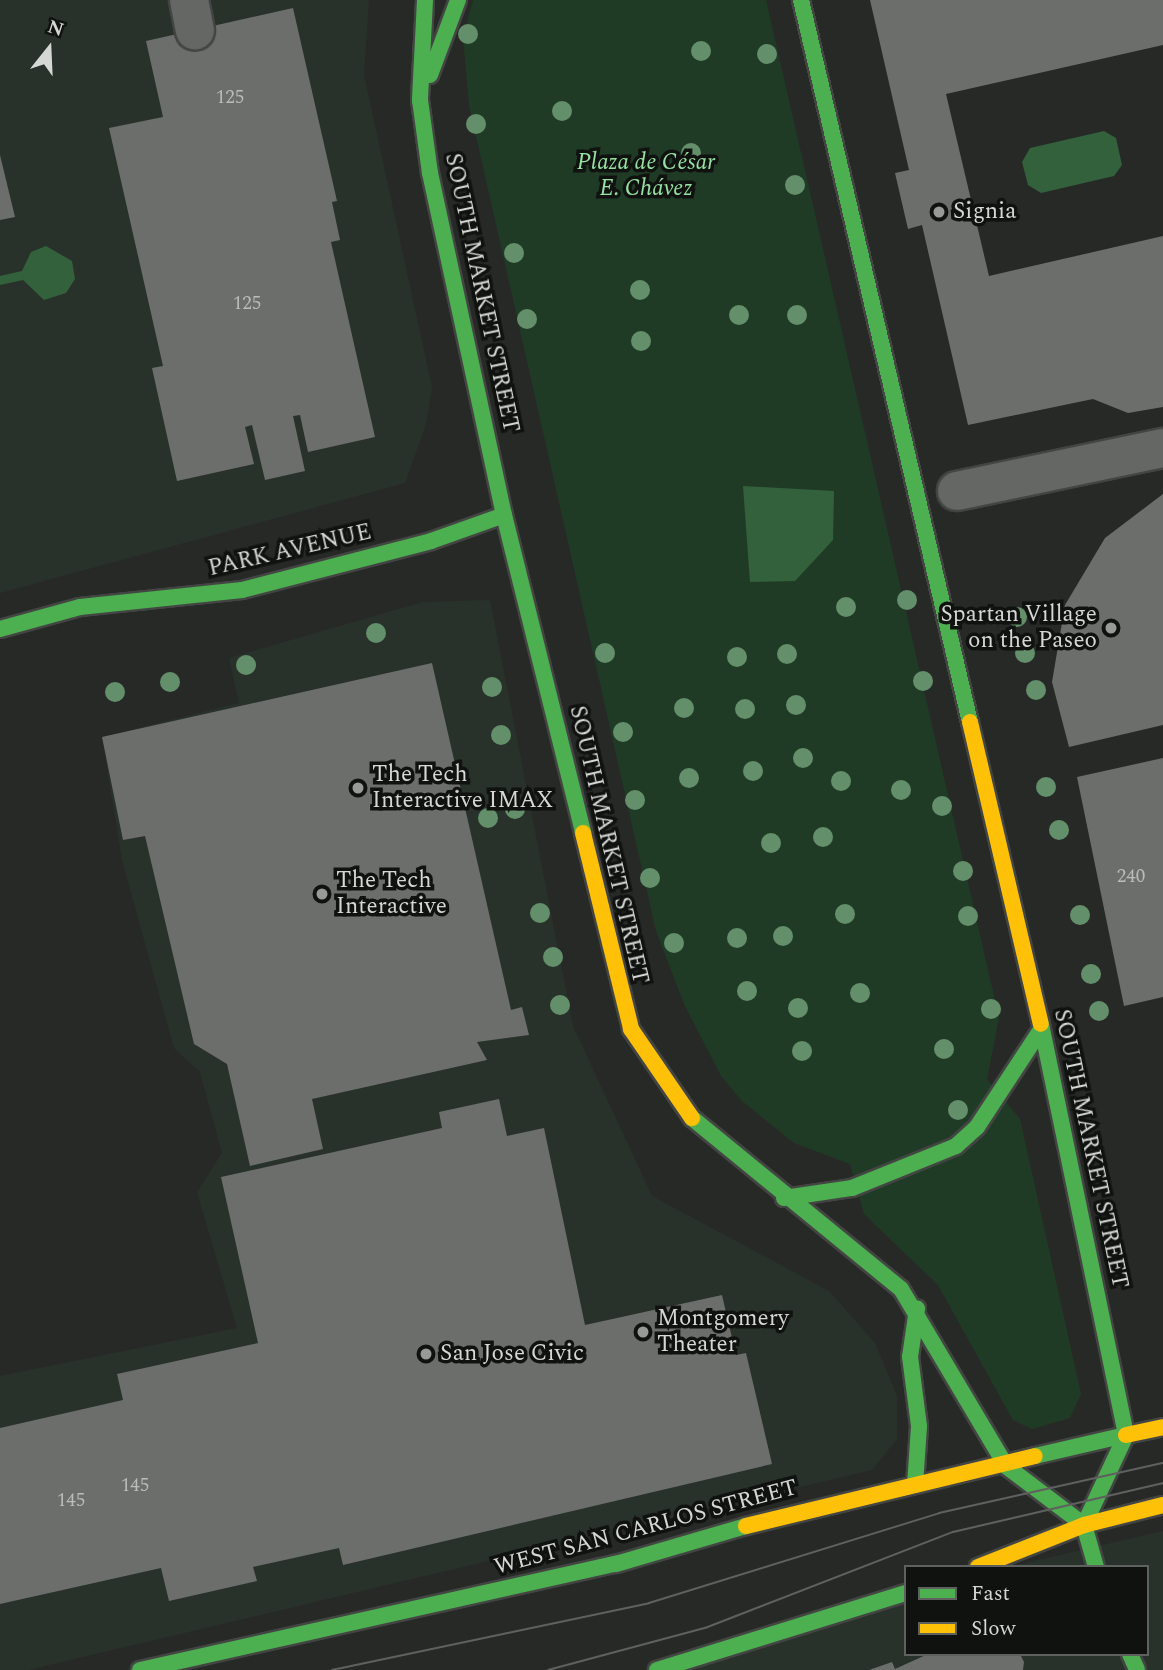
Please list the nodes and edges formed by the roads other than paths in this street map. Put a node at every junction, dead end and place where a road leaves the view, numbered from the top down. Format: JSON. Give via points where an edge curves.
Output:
{"nodes":[{"id":1,"x":425,"y":0,"type":"edge"},
{"id":2,"x":458,"y":0,"type":"edge"},
{"id":3,"x":801,"y":0,"type":"edge"},
{"id":4,"x":420,"y":100,"type":"junction"},
{"id":5,"x":1163,"y":448,"type":"edge"},
{"id":6,"x":957,"y":491,"type":"dead end"},
{"id":7,"x":504,"y":516,"type":"junction"},
{"id":8,"x":0,"y":629,"type":"edge"},
{"id":9,"x":1042,"y":1028,"type":"junction"},
{"id":10,"x":784,"y":1198,"type":"junction"},
{"id":11,"x":918,"y":1309,"type":"junction"},
{"id":12,"x":1163,"y":1427,"type":"edge"},
{"id":13,"x":1126,"y":1435,"type":"junction"},
{"id":14,"x":1006,"y":1466,"type":"junction"},
{"id":15,"x":915,"y":1485,"type":"junction"},
{"id":16,"x":1163,"y":1506,"type":"edge"},
{"id":17,"x":1084,"y":1525,"type":"junction"},
{"id":18,"x":983,"y":1565,"type":"edge"},
{"id":19,"x":1095,"y":1565,"type":"edge"},
{"id":20,"x":904,"y":1594,"type":"edge"},
{"id":21,"x":140,"y":1670,"type":"edge"},
{"id":22,"x":657,"y":1670,"type":"edge"}],
"edges":[{"from":1,"to":4,"type":"main road","name":"SOUTH MARKET STREET"},
{"from":2,"to":4,"type":"main road"},
{"from":3,"to":9,"type":"main road","name":"SOUTH MARKET STREET"},
{"from":4,"to":7,"type":"main road","name":"SOUTH MARKET STREET","via":[[430,173]]},
{"from":5,"to":6,"type":"street"},
{"from":7,"to":8,"type":"main road","name":"PARK AVENUE","via":[[431,541],[242,590],[80,607]]},
{"from":7,"to":10,"type":"main road","name":"SOUTH MARKET STREET","via":[[631,1029],[684,1112]]},
{"from":9,"to":10,"type":"main road","via":[[977,1127],[956,1146],[852,1188]]},
{"from":9,"to":13,"type":"main road","name":"SOUTH MARKET STREET"},
{"from":10,"to":11,"type":"main road","name":"SOUTH MARKET STREET","via":[[883,1271]]},
{"from":11,"to":14,"type":"main road","name":"SOUTH MARKET STREET"},
{"from":11,"to":15,"type":"main road","via":[[910,1357],[919,1426]]},
{"from":12,"to":13,"type":"main road","name":"WEST SAN CARLOS STREET"},
{"from":13,"to":14,"type":"main road","name":"WEST SAN CARLOS STREET"},
{"from":13,"to":17,"type":"main road"},
{"from":14,"to":15,"type":"main road","name":"WEST SAN CARLOS STREET"},
{"from":14,"to":17,"type":"main road","name":"SOUTH MARKET STREET"},
{"from":15,"to":21,"type":"main road","name":"WEST SAN CARLOS STREET","via":[[616,1564]]},
{"from":16,"to":17,"type":"main road"},
{"from":17,"to":18,"type":"main road"},
{"from":17,"to":19,"type":"main road"},
{"from":20,"to":22,"type":"main road"}]}
